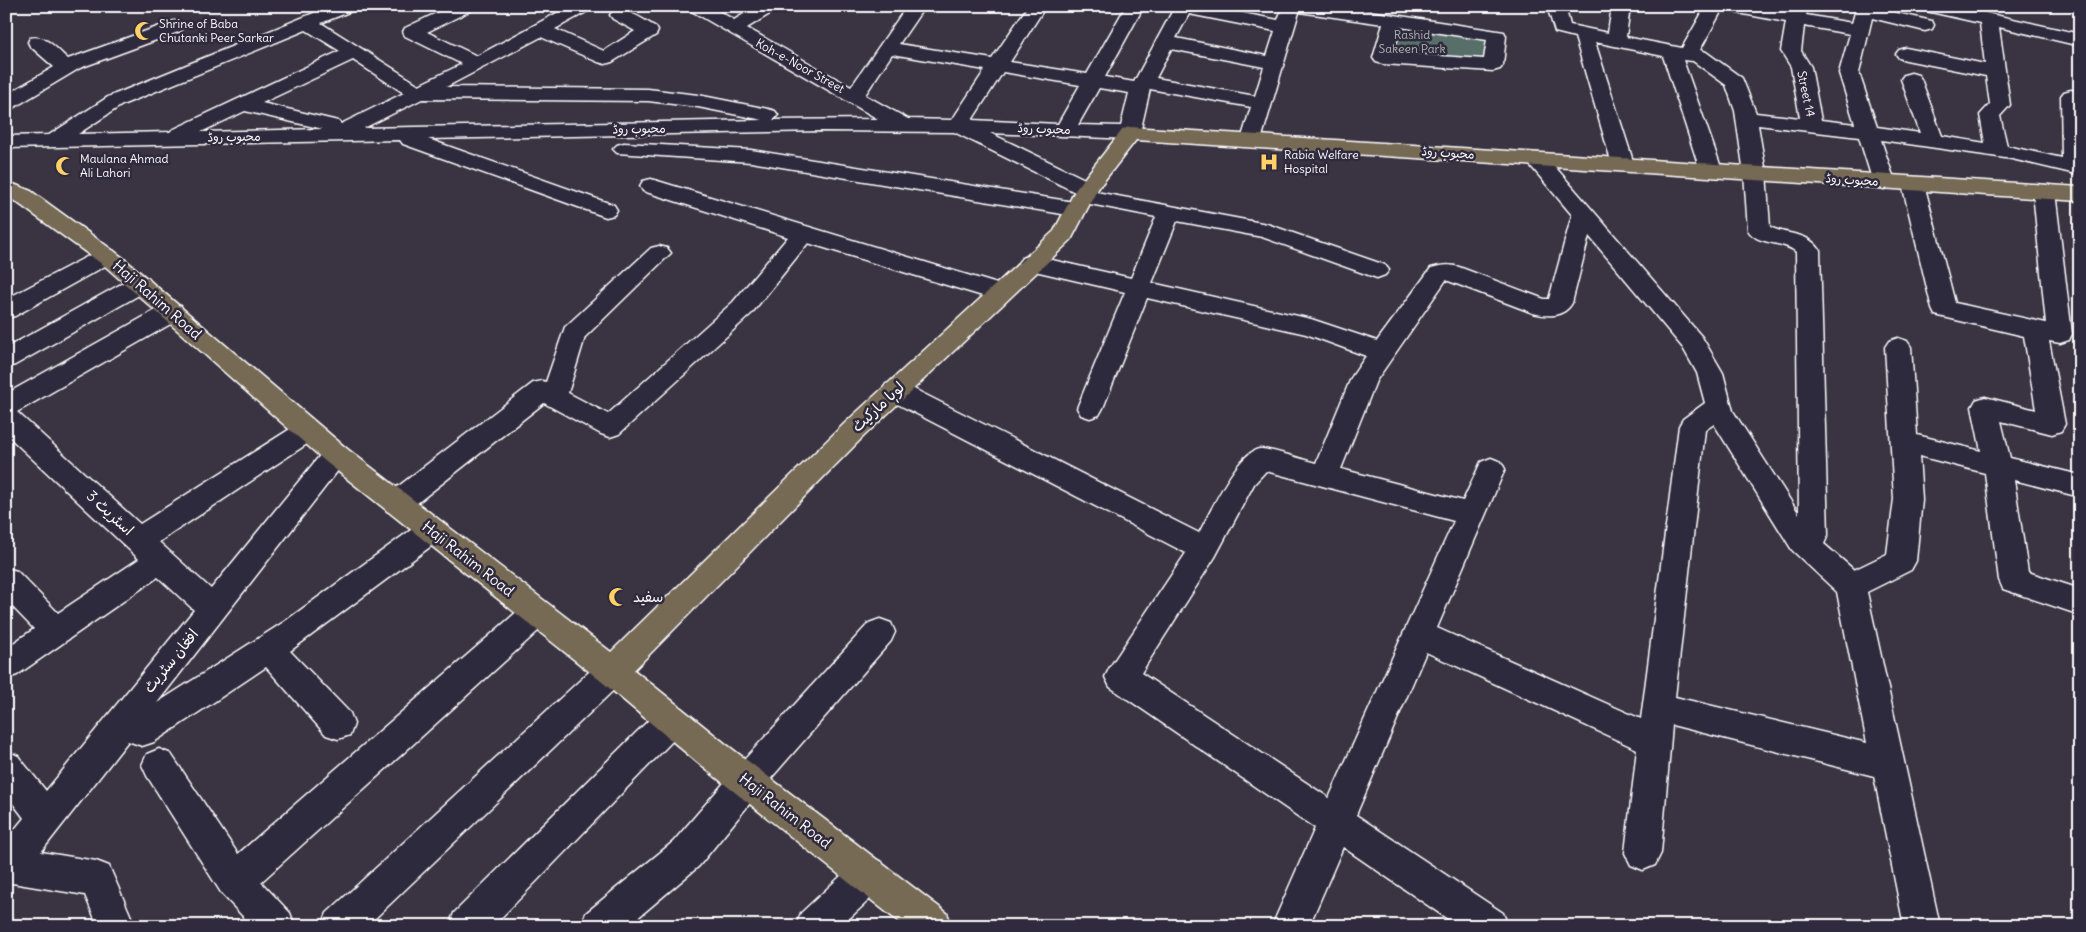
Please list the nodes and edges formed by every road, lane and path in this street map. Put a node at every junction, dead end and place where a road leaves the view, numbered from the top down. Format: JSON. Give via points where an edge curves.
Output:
{"nodes":[{"id":1,"x":348,"y":6,"type":"edge"},
{"id":2,"x":466,"y":6,"type":"edge"},
{"id":3,"x":584,"y":6,"type":"edge"},
{"id":4,"x":696,"y":6,"type":"edge"},
{"id":5,"x":770,"y":6,"type":"edge"},
{"id":6,"x":916,"y":6,"type":"edge"},
{"id":7,"x":1037,"y":6,"type":"edge"},
{"id":8,"x":1135,"y":6,"type":"edge"},
{"id":9,"x":1292,"y":6,"type":"edge"},
{"id":10,"x":1298,"y":6,"type":"edge"},
{"id":11,"x":1556,"y":6,"type":"edge"},
{"id":12,"x":1621,"y":6,"type":"edge"},
{"id":13,"x":1715,"y":6,"type":"edge"},
{"id":14,"x":1726,"y":6,"type":"edge"},
{"id":15,"x":1928,"y":6,"type":"edge"},
{"id":16,"x":1182,"y":7,"type":"edge"},
{"id":17,"x":1865,"y":8,"type":"edge"},
{"id":18,"x":1798,"y":13,"type":"edge"},
{"id":19,"x":620,"y":15,"type":"dead end"},
{"id":20,"x":1392,"y":20,"type":"junction"},
{"id":21,"x":1989,"y":20,"type":"junction"},
{"id":22,"x":308,"y":23,"type":"junction"},
{"id":23,"x":1925,"y":25,"type":"dead end"},
{"id":24,"x":174,"y":27,"type":"dead end"},
{"id":25,"x":1284,"y":27,"type":"junction"},
{"id":26,"x":733,"y":28,"type":"junction"},
{"id":27,"x":540,"y":30,"type":"junction"},
{"id":28,"x":1860,"y":30,"type":"junction"},
{"id":29,"x":1583,"y":34,"type":"junction"},
{"id":30,"x":2080,"y":40,"type":"edge"},
{"id":31,"x":1616,"y":41,"type":"junction"},
{"id":32,"x":37,"y":42,"type":"dead end"},
{"id":33,"x":1166,"y":42,"type":"junction"},
{"id":34,"x":889,"y":48,"type":"junction"},
{"id":35,"x":354,"y":52,"type":"junction"},
{"id":36,"x":1679,"y":53,"type":"junction"},
{"id":37,"x":1906,"y":54,"type":"dead end"},
{"id":38,"x":1274,"y":63,"type":"junction"},
{"id":39,"x":477,"y":64,"type":"junction"},
{"id":40,"x":998,"y":64,"type":"junction"},
{"id":41,"x":67,"y":68,"type":"junction"},
{"id":42,"x":1996,"y":72,"type":"junction"},
{"id":43,"x":1910,"y":79,"type":"dead end"},
{"id":44,"x":1093,"y":81,"type":"junction"},
{"id":45,"x":1142,"y":85,"type":"junction"},
{"id":46,"x":418,"y":93,"type":"junction"},
{"id":47,"x":854,"y":96,"type":"junction"},
{"id":48,"x":2071,"y":96,"type":"dead end"},
{"id":49,"x":8,"y":101,"type":"edge"},
{"id":50,"x":1262,"y":103,"type":"junction"},
{"id":51,"x":243,"y":104,"type":"junction"},
{"id":52,"x":1757,"y":119,"type":"dead end"},
{"id":53,"x":821,"y":125,"type":"junction"},
{"id":54,"x":905,"y":126,"type":"junction"},
{"id":55,"x":958,"y":126,"type":"junction"},
{"id":56,"x":1812,"y":126,"type":"junction"},
{"id":57,"x":1065,"y":130,"type":"junction"},
{"id":58,"x":341,"y":132,"type":"junction"},
{"id":59,"x":1868,"y":132,"type":"junction"},
{"id":60,"x":1130,"y":133,"type":"junction"},
{"id":61,"x":393,"y":134,"type":"junction"},
{"id":62,"x":168,"y":139,"type":"junction"},
{"id":63,"x":1251,"y":140,"type":"junction"},
{"id":64,"x":54,"y":141,"type":"junction"},
{"id":65,"x":1933,"y":141,"type":"junction"},
{"id":66,"x":6,"y":142,"type":"edge"},
{"id":67,"x":624,"y":149,"type":"dead end"},
{"id":68,"x":1997,"y":151,"type":"junction"},
{"id":69,"x":1536,"y":159,"type":"junction"},
{"id":70,"x":1623,"y":164,"type":"junction"},
{"id":71,"x":2076,"y":168,"type":"edge"},
{"id":72,"x":1712,"y":170,"type":"junction"},
{"id":73,"x":1755,"y":173,"type":"junction"},
{"id":74,"x":1884,"y":182,"type":"junction"},
{"id":75,"x":1913,"y":184,"type":"junction"},
{"id":76,"x":652,"y":186,"type":"dead end"},
{"id":77,"x":6,"y":188,"type":"edge"},
{"id":78,"x":2044,"y":192,"type":"junction"},
{"id":79,"x":2080,"y":194,"type":"edge"},
{"id":80,"x":1081,"y":198,"type":"junction"},
{"id":81,"x":606,"y":210,"type":"dead end"},
{"id":82,"x":1169,"y":212,"type":"junction"},
{"id":83,"x":1583,"y":214,"type":"junction"},
{"id":84,"x":803,"y":234,"type":"junction"},
{"id":85,"x":659,"y":253,"type":"dead end"},
{"id":86,"x":106,"y":256,"type":"junction"},
{"id":87,"x":1030,"y":263,"type":"junction"},
{"id":88,"x":1377,"y":270,"type":"dead end"},
{"id":89,"x":140,"y":284,"type":"junction"},
{"id":90,"x":1139,"y":288,"type":"junction"},
{"id":91,"x":999,"y":293,"type":"junction"},
{"id":92,"x":6,"y":310,"type":"edge"},
{"id":93,"x":172,"y":312,"type":"junction"},
{"id":94,"x":2035,"y":330,"type":"junction"},
{"id":95,"x":1898,"y":347,"type":"dead end"},
{"id":96,"x":1383,"y":353,"type":"junction"},
{"id":97,"x":6,"y":359,"type":"edge"},
{"id":98,"x":895,"y":390,"type":"junction"},
{"id":99,"x":554,"y":397,"type":"junction"},
{"id":100,"x":6,"y":406,"type":"edge"},
{"id":101,"x":1719,"y":406,"type":"junction"},
{"id":102,"x":1090,"y":408,"type":"dead end"},
{"id":103,"x":6,"y":418,"type":"edge"},
{"id":104,"x":307,"y":431,"type":"junction"},
{"id":105,"x":1905,"y":442,"type":"junction"},
{"id":106,"x":336,"y":455,"type":"junction"},
{"id":107,"x":1998,"y":466,"type":"junction"},
{"id":108,"x":1491,"y":469,"type":"dead end"},
{"id":109,"x":1324,"y":476,"type":"junction"},
{"id":110,"x":2080,"y":486,"type":"edge"},
{"id":111,"x":397,"y":503,"type":"junction"},
{"id":112,"x":1471,"y":514,"type":"junction"},
{"id":113,"x":432,"y":530,"type":"junction"},
{"id":114,"x":139,"y":540,"type":"junction"},
{"id":115,"x":1802,"y":542,"type":"junction"},
{"id":116,"x":1205,"y":549,"type":"junction"},
{"id":117,"x":160,"y":560,"type":"junction"},
{"id":118,"x":6,"y":580,"type":"edge"},
{"id":119,"x":1851,"y":586,"type":"junction"},
{"id":120,"x":2080,"y":602,"type":"edge"},
{"id":121,"x":213,"y":609,"type":"junction"},
{"id":122,"x":537,"y":612,"type":"junction"},
{"id":123,"x":56,"y":631,"type":"junction"},
{"id":124,"x":880,"y":632,"type":"dead end"},
{"id":125,"x":1418,"y":634,"type":"junction"},
{"id":126,"x":268,"y":648,"type":"junction"},
{"id":127,"x":6,"y":665,"type":"edge"},
{"id":128,"x":612,"y":671,"type":"junction"},
{"id":129,"x":1658,"y":707,"type":"junction"},
{"id":130,"x":671,"y":720,"type":"junction"},
{"id":131,"x":122,"y":722,"type":"junction"},
{"id":132,"x":338,"y":724,"type":"dead end"},
{"id":133,"x":1654,"y":741,"type":"junction"},
{"id":134,"x":1888,"y":764,"type":"junction"},
{"id":135,"x":159,"y":765,"type":"dead end"},
{"id":136,"x":6,"y":767,"type":"edge"},
{"id":137,"x":746,"y":781,"type":"junction"},
{"id":138,"x":46,"y":818,"type":"junction"},
{"id":139,"x":1336,"y":821,"type":"junction"},
{"id":140,"x":1643,"y":853,"type":"dead end"},
{"id":141,"x":7,"y":866,"type":"edge"},
{"id":142,"x":869,"y":875,"type":"junction"},
{"id":143,"x":235,"y":881,"type":"junction"},
{"id":144,"x":1928,"y":924,"type":"edge"},
{"id":145,"x":118,"y":926,"type":"edge"},
{"id":146,"x":277,"y":926,"type":"edge"},
{"id":147,"x":340,"y":926,"type":"edge"},
{"id":148,"x":468,"y":926,"type":"edge"},
{"id":149,"x":599,"y":926,"type":"edge"},
{"id":150,"x":814,"y":926,"type":"edge"},
{"id":151,"x":934,"y":926,"type":"edge"},
{"id":152,"x":1290,"y":926,"type":"edge"},
{"id":153,"x":1490,"y":926,"type":"edge"}],
"edges":[{"from":1,"to":22,"type":"street"},
{"from":2,"to":39,"type":"street","via":[[412,32]]},
{"from":3,"to":27,"type":"street"},
{"from":4,"to":26,"type":"street","name":"Koh-e-Noor Street"},
{"from":5,"to":26,"type":"street"},
{"from":6,"to":34,"type":"street"},
{"from":7,"to":40,"type":"street"},
{"from":8,"to":44,"type":"street"},
{"from":9,"to":25,"type":"street"},
{"from":10,"to":20,"type":"street"},
{"from":11,"to":29,"type":"street","via":[[1562,28]]},
{"from":12,"to":31,"type":"street"},
{"from":13,"to":36,"type":"street"},
{"from":14,"to":18,"type":"street"},
{"from":15,"to":21,"type":"street"},
{"from":16,"to":25,"type":"street"},
{"from":16,"to":33,"type":"street"},
{"from":17,"to":23,"type":"street"},
{"from":17,"to":28,"type":"street"},
{"from":18,"to":28,"type":"street"},
{"from":18,"to":56,"type":"street","name":"Street 14","via":[[1791,51],[1800,67]]},
{"from":19,"to":27,"type":"street","via":[[649,31],[606,58]]},
{"from":20,"to":20,"type":"street","via":[[1497,36],[1493,65],[1383,58]]},
{"from":21,"to":30,"type":"street"},
{"from":21,"to":42,"type":"street"},
{"from":22,"to":35,"type":"street"},
{"from":22,"to":64,"type":"street","via":[[115,101]]},
{"from":24,"to":41,"type":"street"},
{"from":25,"to":38,"type":"street"},
{"from":26,"to":47,"type":"street","name":"Koh-e-Noor Street"},
{"from":27,"to":39,"type":"street"},
{"from":28,"to":59,"type":"street","via":[[1849,72]]},
{"from":29,"to":31,"type":"street"},
{"from":29,"to":70,"type":"street"},
{"from":31,"to":36,"type":"street"},
{"from":32,"to":41,"type":"street"},
{"from":33,"to":38,"type":"street"},
{"from":33,"to":45,"type":"street"},
{"from":34,"to":40,"type":"street"},
{"from":34,"to":47,"type":"street"},
{"from":35,"to":46,"type":"street"},
{"from":35,"to":51,"type":"street"},
{"from":36,"to":72,"type":"street"},
{"from":36,"to":73,"type":"street","via":[[1699,56],[1735,82],[1745,111]]},
{"from":37,"to":42,"type":"street"},
{"from":38,"to":50,"type":"street"},
{"from":39,"to":46,"type":"street"},
{"from":40,"to":44,"type":"street"},
{"from":40,"to":55,"type":"street"},
{"from":41,"to":49,"type":"street"},
{"from":42,"to":68,"type":"street","via":[[2000,105],[1990,115]]},
{"from":43,"to":65,"type":"street"},
{"from":44,"to":45,"type":"street"},
{"from":44,"to":57,"type":"street"},
{"from":45,"to":50,"type":"street"},
{"from":45,"to":60,"type":"street"},
{"from":46,"to":53,"type":"street","via":[[648,95],[698,101]]},
{"from":46,"to":58,"type":"street"},
{"from":47,"to":54,"type":"street","name":"Koh-e-Noor Street"},
{"from":48,"to":71,"type":"street"},
{"from":50,"to":63,"type":"street"},
{"from":51,"to":58,"type":"street"},
{"from":51,"to":62,"type":"street"},
{"from":52,"to":56,"type":"street"},
{"from":53,"to":54,"type":"street","name":"محبوب روڈ"},
{"from":53,"to":61,"type":"street","name":"محبوب روڈ"},
{"from":54,"to":55,"type":"street","name":"محبوب روڈ"},
{"from":55,"to":57,"type":"street","name":"محبوب روڈ"},
{"from":55,"to":80,"type":"street"},
{"from":56,"to":59,"type":"street"},
{"from":57,"to":60,"type":"street","name":"محبوب روڈ"},
{"from":58,"to":61,"type":"street","name":"محبوب روڈ"},
{"from":58,"to":62,"type":"street","name":"محبوب روڈ"},
{"from":59,"to":65,"type":"street"},
{"from":59,"to":74,"type":"street"},
{"from":60,"to":63,"type":"main road","name":"محبوب روڈ"},
{"from":60,"to":80,"type":"main road","name":"لوہا مارکیٹ"},
{"from":61,"to":81,"type":"street"},
{"from":62,"to":64,"type":"street","name":"محبوب روڈ"},
{"from":63,"to":69,"type":"main road","name":"محبوب روڈ"},
{"from":64,"to":66,"type":"street","name":"محبوب روڈ"},
{"from":65,"to":68,"type":"street"},
{"from":67,"to":80,"type":"street","via":[[751,156]]},
{"from":68,"to":71,"type":"street"},
{"from":69,"to":70,"type":"main road","name":"محبوب روڈ"},
{"from":69,"to":83,"type":"street"},
{"from":70,"to":72,"type":"main road","name":"محبوب روڈ"},
{"from":72,"to":73,"type":"main road","name":"محبوب روڈ"},
{"from":73,"to":74,"type":"main road","name":"محبوب روڈ"},
{"from":73,"to":115,"type":"street","via":[[1759,230],[1799,242],[1808,250],[1814,535]]},
{"from":74,"to":75,"type":"main road","name":"محبوب روڈ"},
{"from":75,"to":78,"type":"main road","name":"محبوب روڈ"},
{"from":75,"to":94,"type":"street","via":[[1944,309]]},
{"from":76,"to":84,"type":"street"},
{"from":77,"to":86,"type":"main road","name":"Haji Rahim Road","via":[[23,196]]},
{"from":78,"to":79,"type":"main road","name":"محبوب روڈ"},
{"from":78,"to":94,"type":"street","via":[[2060,334]]},
{"from":80,"to":82,"type":"street"},
{"from":80,"to":87,"type":"main road","name":"لوہا مارکیٹ","via":[[1062,235]]},
{"from":82,"to":88,"type":"street","via":[[1267,231]]},
{"from":82,"to":90,"type":"street"},
{"from":83,"to":96,"type":"street","via":[[1560,304],[1542,307],[1451,272],[1439,273]]},
{"from":83,"to":101,"type":"street","via":[[1693,343],[1710,373]]},
{"from":84,"to":91,"type":"street"},
{"from":84,"to":99,"type":"street","via":[[742,308],[610,427]]},
{"from":85,"to":99,"type":"street","via":[[574,333]]},
{"from":86,"to":89,"type":"main road","name":"Haji Rahim Road"},
{"from":86,"to":92,"type":"street"},
{"from":87,"to":90,"type":"street"},
{"from":87,"to":91,"type":"main road","name":"لوہا مارکیٹ"},
{"from":89,"to":93,"type":"main road","name":"Haji Rahim Road"},
{"from":89,"to":97,"type":"street"},
{"from":90,"to":96,"type":"street","via":[[1311,327]]},
{"from":90,"to":102,"type":"street"},
{"from":91,"to":98,"type":"main road","name":"لوہا مارکیٹ"},
{"from":93,"to":100,"type":"street"},
{"from":93,"to":104,"type":"main road","name":"Haji Rahim Road"},
{"from":94,"to":107,"type":"street","via":[[2052,424],[1986,407]]},
{"from":95,"to":105,"type":"street"},
{"from":96,"to":109,"type":"street","via":[[1364,378]]},
{"from":98,"to":116,"type":"street"},
{"from":98,"to":128,"type":"main road","name":"لوہا مارکیٹ"},
{"from":99,"to":111,"type":"street","via":[[542,390]]},
{"from":101,"to":115,"type":"street"},
{"from":101,"to":129,"type":"street","via":[[1692,426]]},
{"from":103,"to":114,"type":"street","name":"اسٹریٹ 3"},
{"from":104,"to":106,"type":"main road","name":"Haji Rahim Road"},
{"from":104,"to":114,"type":"street"},
{"from":105,"to":107,"type":"street"},
{"from":105,"to":119,"type":"street","via":[[1908,499],[1901,561]]},
{"from":106,"to":111,"type":"main road","name":"Haji Rahim Road"},
{"from":106,"to":121,"type":"street","name":"افغان سٹریٹ"},
{"from":107,"to":110,"type":"street"},
{"from":107,"to":120,"type":"street","via":[[2014,580]]},
{"from":108,"to":112,"type":"street"},
{"from":109,"to":112,"type":"street"},
{"from":109,"to":116,"type":"street","via":[[1261,459],[1244,477]]},
{"from":111,"to":113,"type":"main road","name":"Haji Rahim Road"},
{"from":112,"to":125,"type":"street"},
{"from":113,"to":122,"type":"main road","name":"Haji Rahim Road"},
{"from":113,"to":126,"type":"street"},
{"from":114,"to":117,"type":"street","name":"اسٹریٹ 3"},
{"from":115,"to":119,"type":"street"},
{"from":116,"to":139,"type":"street","via":[[1121,677]]},
{"from":117,"to":121,"type":"street","name":"اسٹریٹ 3"},
{"from":117,"to":123,"type":"street"},
{"from":118,"to":123,"type":"street"},
{"from":119,"to":134,"type":"street"},
{"from":121,"to":131,"type":"street","name":"افغان سٹریٹ"},
{"from":122,"to":128,"type":"main road","name":"Haji Rahim Road"},
{"from":122,"to":143,"type":"street"},
{"from":123,"to":127,"type":"street"},
{"from":124,"to":137,"type":"street"},
{"from":125,"to":133,"type":"street"},
{"from":125,"to":139,"type":"street"},
{"from":126,"to":131,"type":"street","via":[[142,731]]},
{"from":126,"to":132,"type":"street"},
{"from":128,"to":130,"type":"main road","name":"Haji Rahim Road"},
{"from":128,"to":147,"type":"street"},
{"from":129,"to":133,"type":"street"},
{"from":129,"to":134,"type":"street"},
{"from":130,"to":137,"type":"main road","name":"Haji Rahim Road"},
{"from":130,"to":148,"type":"street"},
{"from":131,"to":138,"type":"street","name":"افغان سٹریٹ"},
{"from":133,"to":140,"type":"street"},
{"from":134,"to":144,"type":"street"},
{"from":135,"to":143,"type":"street"},
{"from":136,"to":138,"type":"street"},
{"from":137,"to":142,"type":"main road","name":"Haji Rahim Road"},
{"from":137,"to":149,"type":"street","via":[[686,854]]},
{"from":138,"to":141,"type":"street","name":"افغان سٹریٹ"},
{"from":139,"to":152,"type":"street"},
{"from":139,"to":153,"type":"street"},
{"from":141,"to":145,"type":"street","via":[[96,879]]},
{"from":142,"to":150,"type":"street"},
{"from":142,"to":151,"type":"main road","name":"Haji Rahim Road"},
{"from":143,"to":146,"type":"street"}]}
